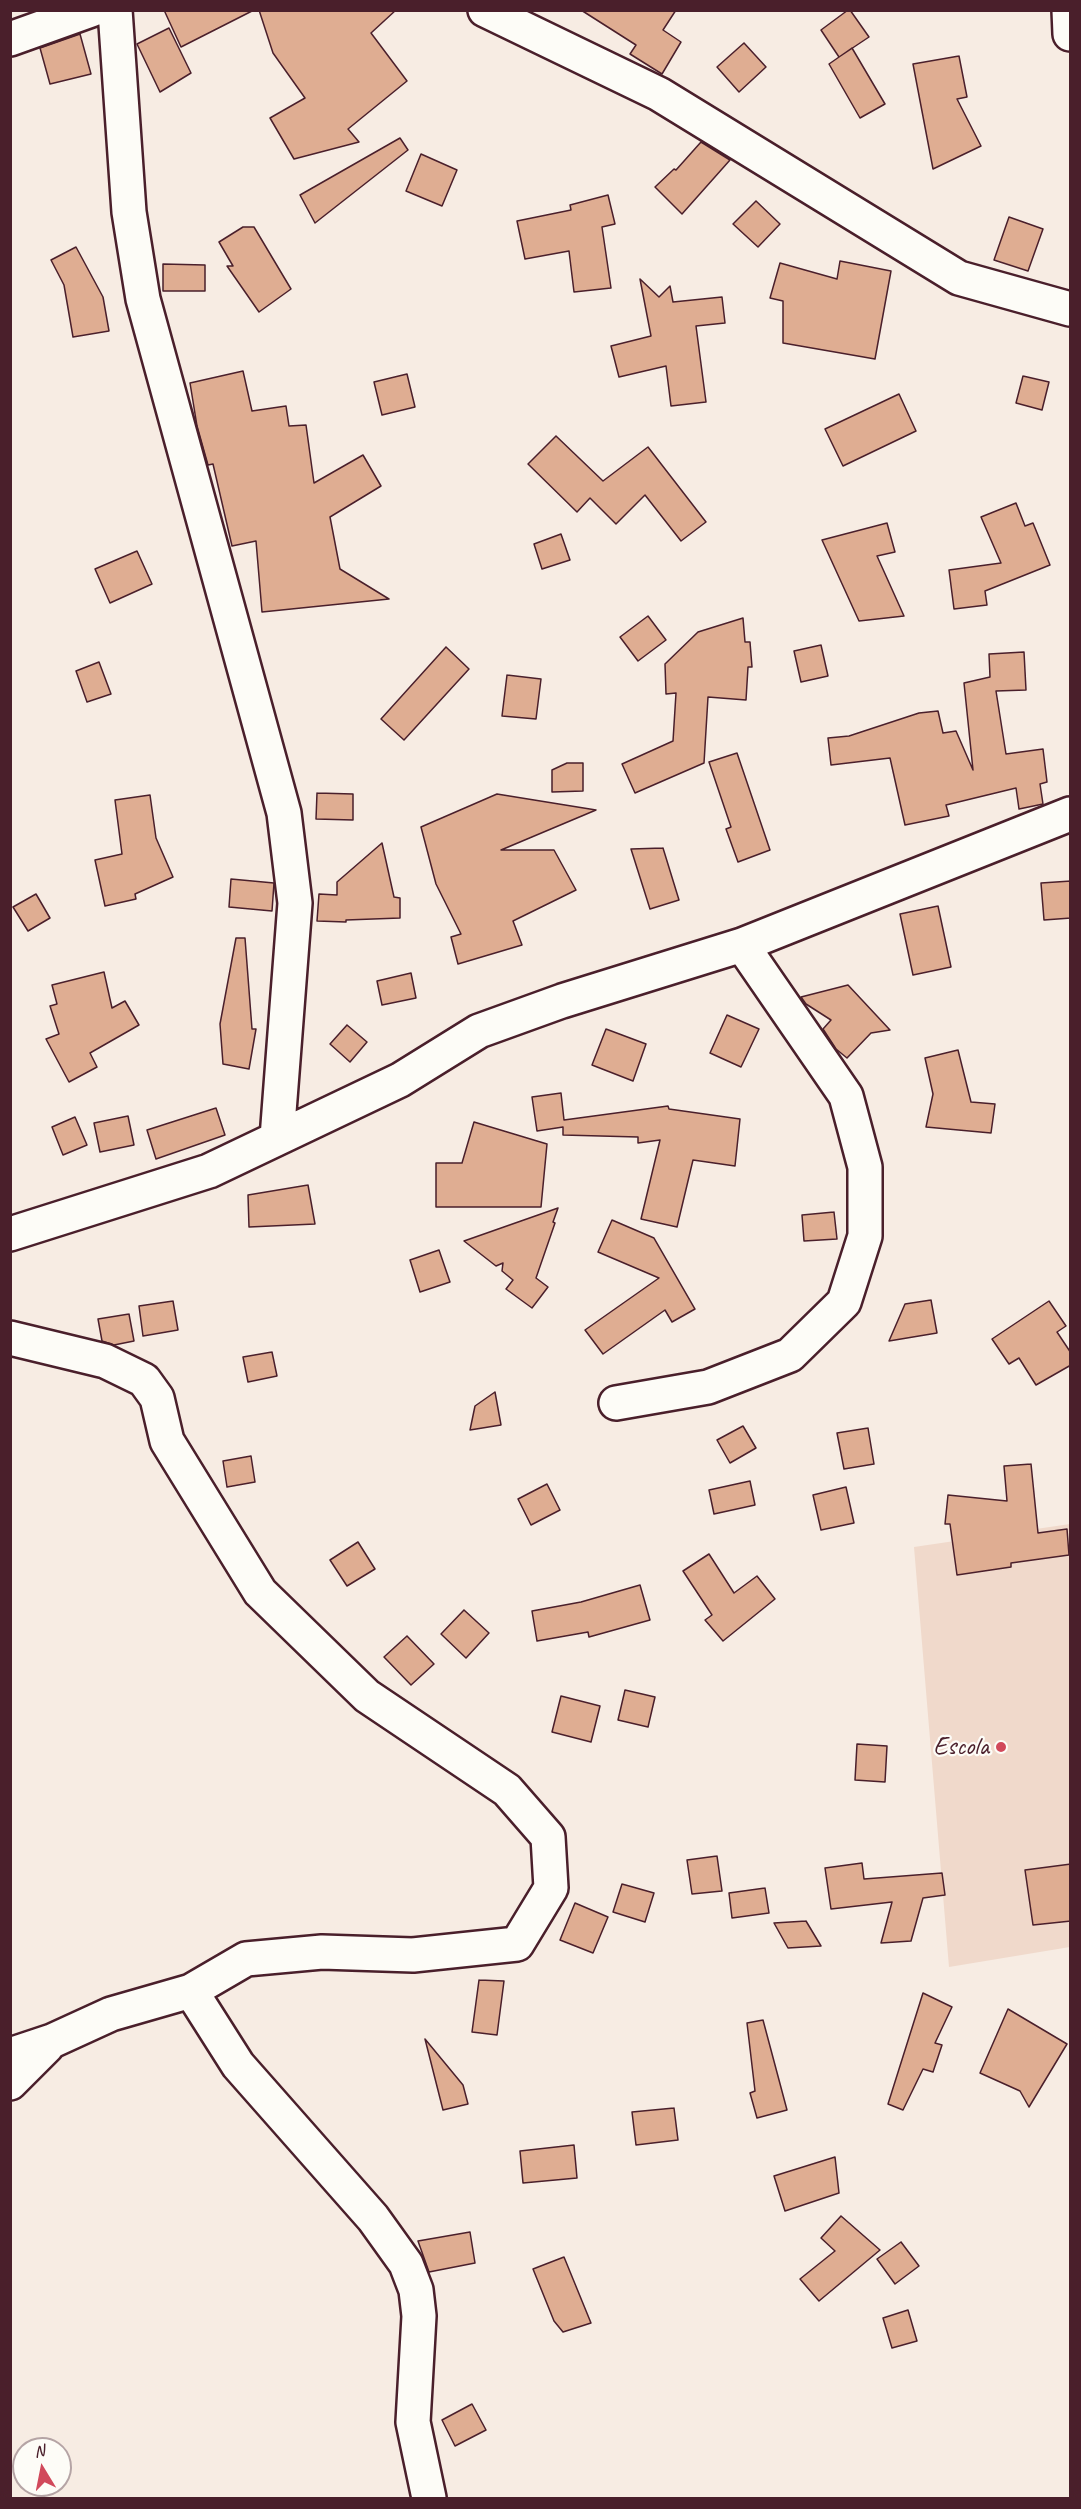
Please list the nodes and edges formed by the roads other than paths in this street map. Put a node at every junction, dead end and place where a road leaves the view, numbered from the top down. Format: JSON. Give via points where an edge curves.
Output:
{"nodes":[{"id":1,"x":91,"y":10,"type":"edge"},
{"id":2,"x":116,"y":10,"type":"edge"},
{"id":3,"x":485,"y":10,"type":"edge"},
{"id":4,"x":1069,"y":10,"type":"edge"},
{"id":5,"x":1071,"y":34,"type":"edge"},
{"id":6,"x":10,"y":39,"type":"edge"},
{"id":7,"x":1071,"y":309,"type":"edge"},
{"id":8,"x":1071,"y":814,"type":"edge"},
{"id":9,"x":742,"y":945,"type":"junction"},
{"id":10,"x":277,"y":1138,"type":"junction"},
{"id":11,"x":10,"y":1234,"type":"edge"},
{"id":12,"x":10,"y":1338,"type":"edge"},
{"id":13,"x":616,"y":1403,"type":"dead end"},
{"id":14,"x":191,"y":1991,"type":"junction"},
{"id":15,"x":52,"y":2041,"type":"junction"},
{"id":16,"x":10,"y":2055,"type":"edge"},
{"id":17,"x":10,"y":2083,"type":"edge"},
{"id":18,"x":429,"y":2499,"type":"edge"}],
"edges":[{"from":1,"to":6,"type":"street"},
{"from":2,"to":10,"type":"street","via":[[129,212],[143,299],[285,813],[295,903]]},
{"from":3,"to":7,"type":"street","via":[[659,94],[959,278]]},
{"from":4,"to":5,"type":"street"},
{"from":8,"to":9,"type":"street"},
{"from":9,"to":10,"type":"street","via":[[479,1031],[400,1080]]},
{"from":9,"to":13,"type":"street","via":[[846,1096],[865,1167],[865,1236],[844,1302],[790,1355],[708,1387]]},
{"from":10,"to":11,"type":"street","via":[[209,1171]]},
{"from":12,"to":14,"type":"street","via":[[105,1360],[144,1380],[157,1398],[167,1441],[260,1592],[367,1696],[507,1790],[548,1837],[551,1888],[517,1944],[412,1955],[322,1952],[246,1959]]},
{"from":14,"to":15,"type":"street","via":[[111,2014]]},
{"from":14,"to":18,"type":"street","via":[[238,2065],[373,2218],[406,2264],[416,2290],[419,2316],[413,2422]]},
{"from":15,"to":16,"type":"street"},
{"from":15,"to":17,"type":"street"}]}
